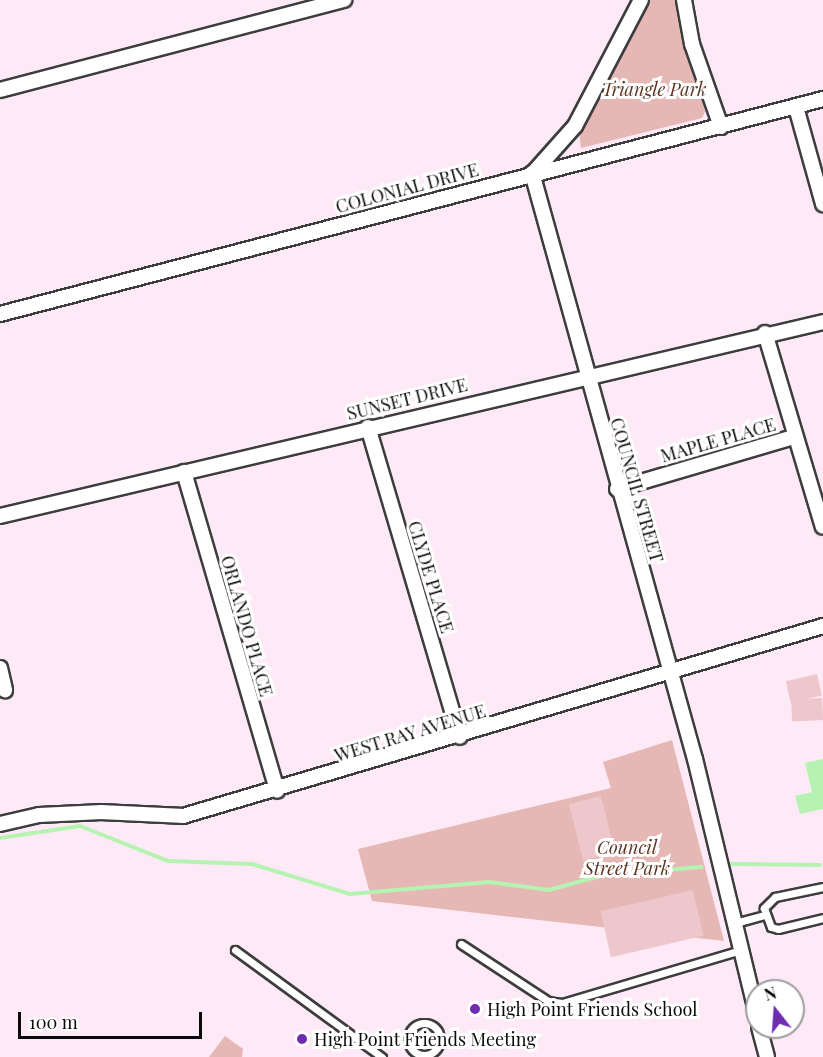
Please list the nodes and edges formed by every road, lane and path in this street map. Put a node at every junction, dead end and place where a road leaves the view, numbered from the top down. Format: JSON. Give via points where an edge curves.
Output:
{"nodes":[{"id":1,"x":344,"y":0,"type":"edge"},
{"id":2,"x":641,"y":0,"type":"edge"},
{"id":3,"x":684,"y":0,"type":"edge"},
{"id":4,"x":0,"y":90,"type":"edge"},
{"id":5,"x":823,"y":99,"type":"edge"},
{"id":6,"x":796,"y":106,"type":"junction"},
{"id":7,"x":721,"y":127,"type":"junction"},
{"id":8,"x":532,"y":173,"type":"junction"},
{"id":9,"x":823,"y":204,"type":"edge"},
{"id":10,"x":0,"y":314,"type":"edge"},
{"id":11,"x":823,"y":322,"type":"edge"},
{"id":12,"x":765,"y":333,"type":"junction"},
{"id":13,"x":586,"y":374,"type":"junction"},
{"id":14,"x":368,"y":427,"type":"junction"},
{"id":15,"x":794,"y":437,"type":"junction"},
{"id":16,"x":184,"y":472,"type":"junction"},
{"id":17,"x":617,"y":489,"type":"junction"},
{"id":18,"x":0,"y":516,"type":"edge"},
{"id":19,"x":823,"y":526,"type":"edge"},
{"id":20,"x":823,"y":626,"type":"edge"},
{"id":21,"x":0,"y":668,"type":"edge"},
{"id":22,"x":670,"y":674,"type":"junction"},
{"id":23,"x":5,"y":690,"type":"dead end"},
{"id":24,"x":460,"y":737,"type":"junction"},
{"id":25,"x":277,"y":791,"type":"junction"},
{"id":26,"x":0,"y":824,"type":"edge"},
{"id":27,"x":823,"y":887,"type":"edge"},
{"id":28,"x":765,"y":915,"type":"junction"},
{"id":29,"x":823,"y":918,"type":"edge"},
{"id":30,"x":735,"y":923,"type":"junction"},
{"id":31,"x":461,"y":944,"type":"dead end"},
{"id":32,"x":235,"y":950,"type":"dead end"},
{"id":33,"x":741,"y":950,"type":"junction"},
{"id":34,"x":748,"y":979,"type":"edge"},
{"id":35,"x":762,"y":1039,"type":"edge"},
{"id":36,"x":428,"y":1056,"type":"edge"},
{"id":37,"x":382,"y":1057,"type":"edge"},
{"id":38,"x":767,"y":1057,"type":"edge"}],
"edges":[{"from":1,"to":4,"type":"street"},
{"from":2,"to":8,"type":"street","via":[[575,126]]},
{"from":3,"to":7,"type":"street","via":[[692,44]]},
{"from":5,"to":6,"type":"street","name":"COLONIAL DRIVE"},
{"from":6,"to":7,"type":"street","name":"COLONIAL DRIVE"},
{"from":6,"to":9,"type":"street"},
{"from":7,"to":8,"type":"street","name":"COLONIAL DRIVE"},
{"from":8,"to":10,"type":"street","name":"COLONIAL DRIVE"},
{"from":8,"to":13,"type":"street","name":"COUNCIL STREET"},
{"from":11,"to":12,"type":"street","name":"SUNSET DRIVE"},
{"from":12,"to":13,"type":"street","name":"SUNSET DRIVE"},
{"from":12,"to":15,"type":"street"},
{"from":13,"to":14,"type":"street","name":"SUNSET DRIVE"},
{"from":13,"to":17,"type":"street","name":"COUNCIL STREET"},
{"from":14,"to":16,"type":"street","name":"SUNSET DRIVE"},
{"from":14,"to":24,"type":"street","name":"CLYDE PLACE"},
{"from":15,"to":17,"type":"street","name":"MAPLE PLACE"},
{"from":15,"to":19,"type":"street"},
{"from":16,"to":18,"type":"street","name":"SUNSET DRIVE"},
{"from":16,"to":25,"type":"street","name":"ORLANDO PLACE"},
{"from":17,"to":22,"type":"street","name":"COUNCIL STREET"},
{"from":20,"to":22,"type":"street","name":"WEST RAY AVENUE"},
{"from":21,"to":23,"type":"street"},
{"from":22,"to":24,"type":"street","name":"WEST RAY AVENUE"},
{"from":22,"to":30,"type":"street","name":"COUNCIL STREET"},
{"from":24,"to":25,"type":"street","name":"WEST RAY AVENUE"},
{"from":25,"to":26,"type":"street","name":"WEST RAY AVENUE","via":[[183,816],[102,812],[39,815]]},
{"from":27,"to":28,"type":"lane","via":[[776,897]]},
{"from":28,"to":29,"type":"lane","via":[[778,929]]},
{"from":28,"to":30,"type":"lane"},
{"from":30,"to":33,"type":"street","name":"COUNCIL STREET"},
{"from":31,"to":33,"type":"lane","via":[[548,1001],[562,1003]]},
{"from":32,"to":37,"type":"lane"},
{"from":33,"to":34,"type":"street","name":"COUNCIL STREET"},
{"from":35,"to":38,"type":"street"},
{"from":36,"to":36,"type":"lane","via":[[439,1047],[441,1037],[431,1024],[421,1023],[412,1029],[409,1044]]}]}
